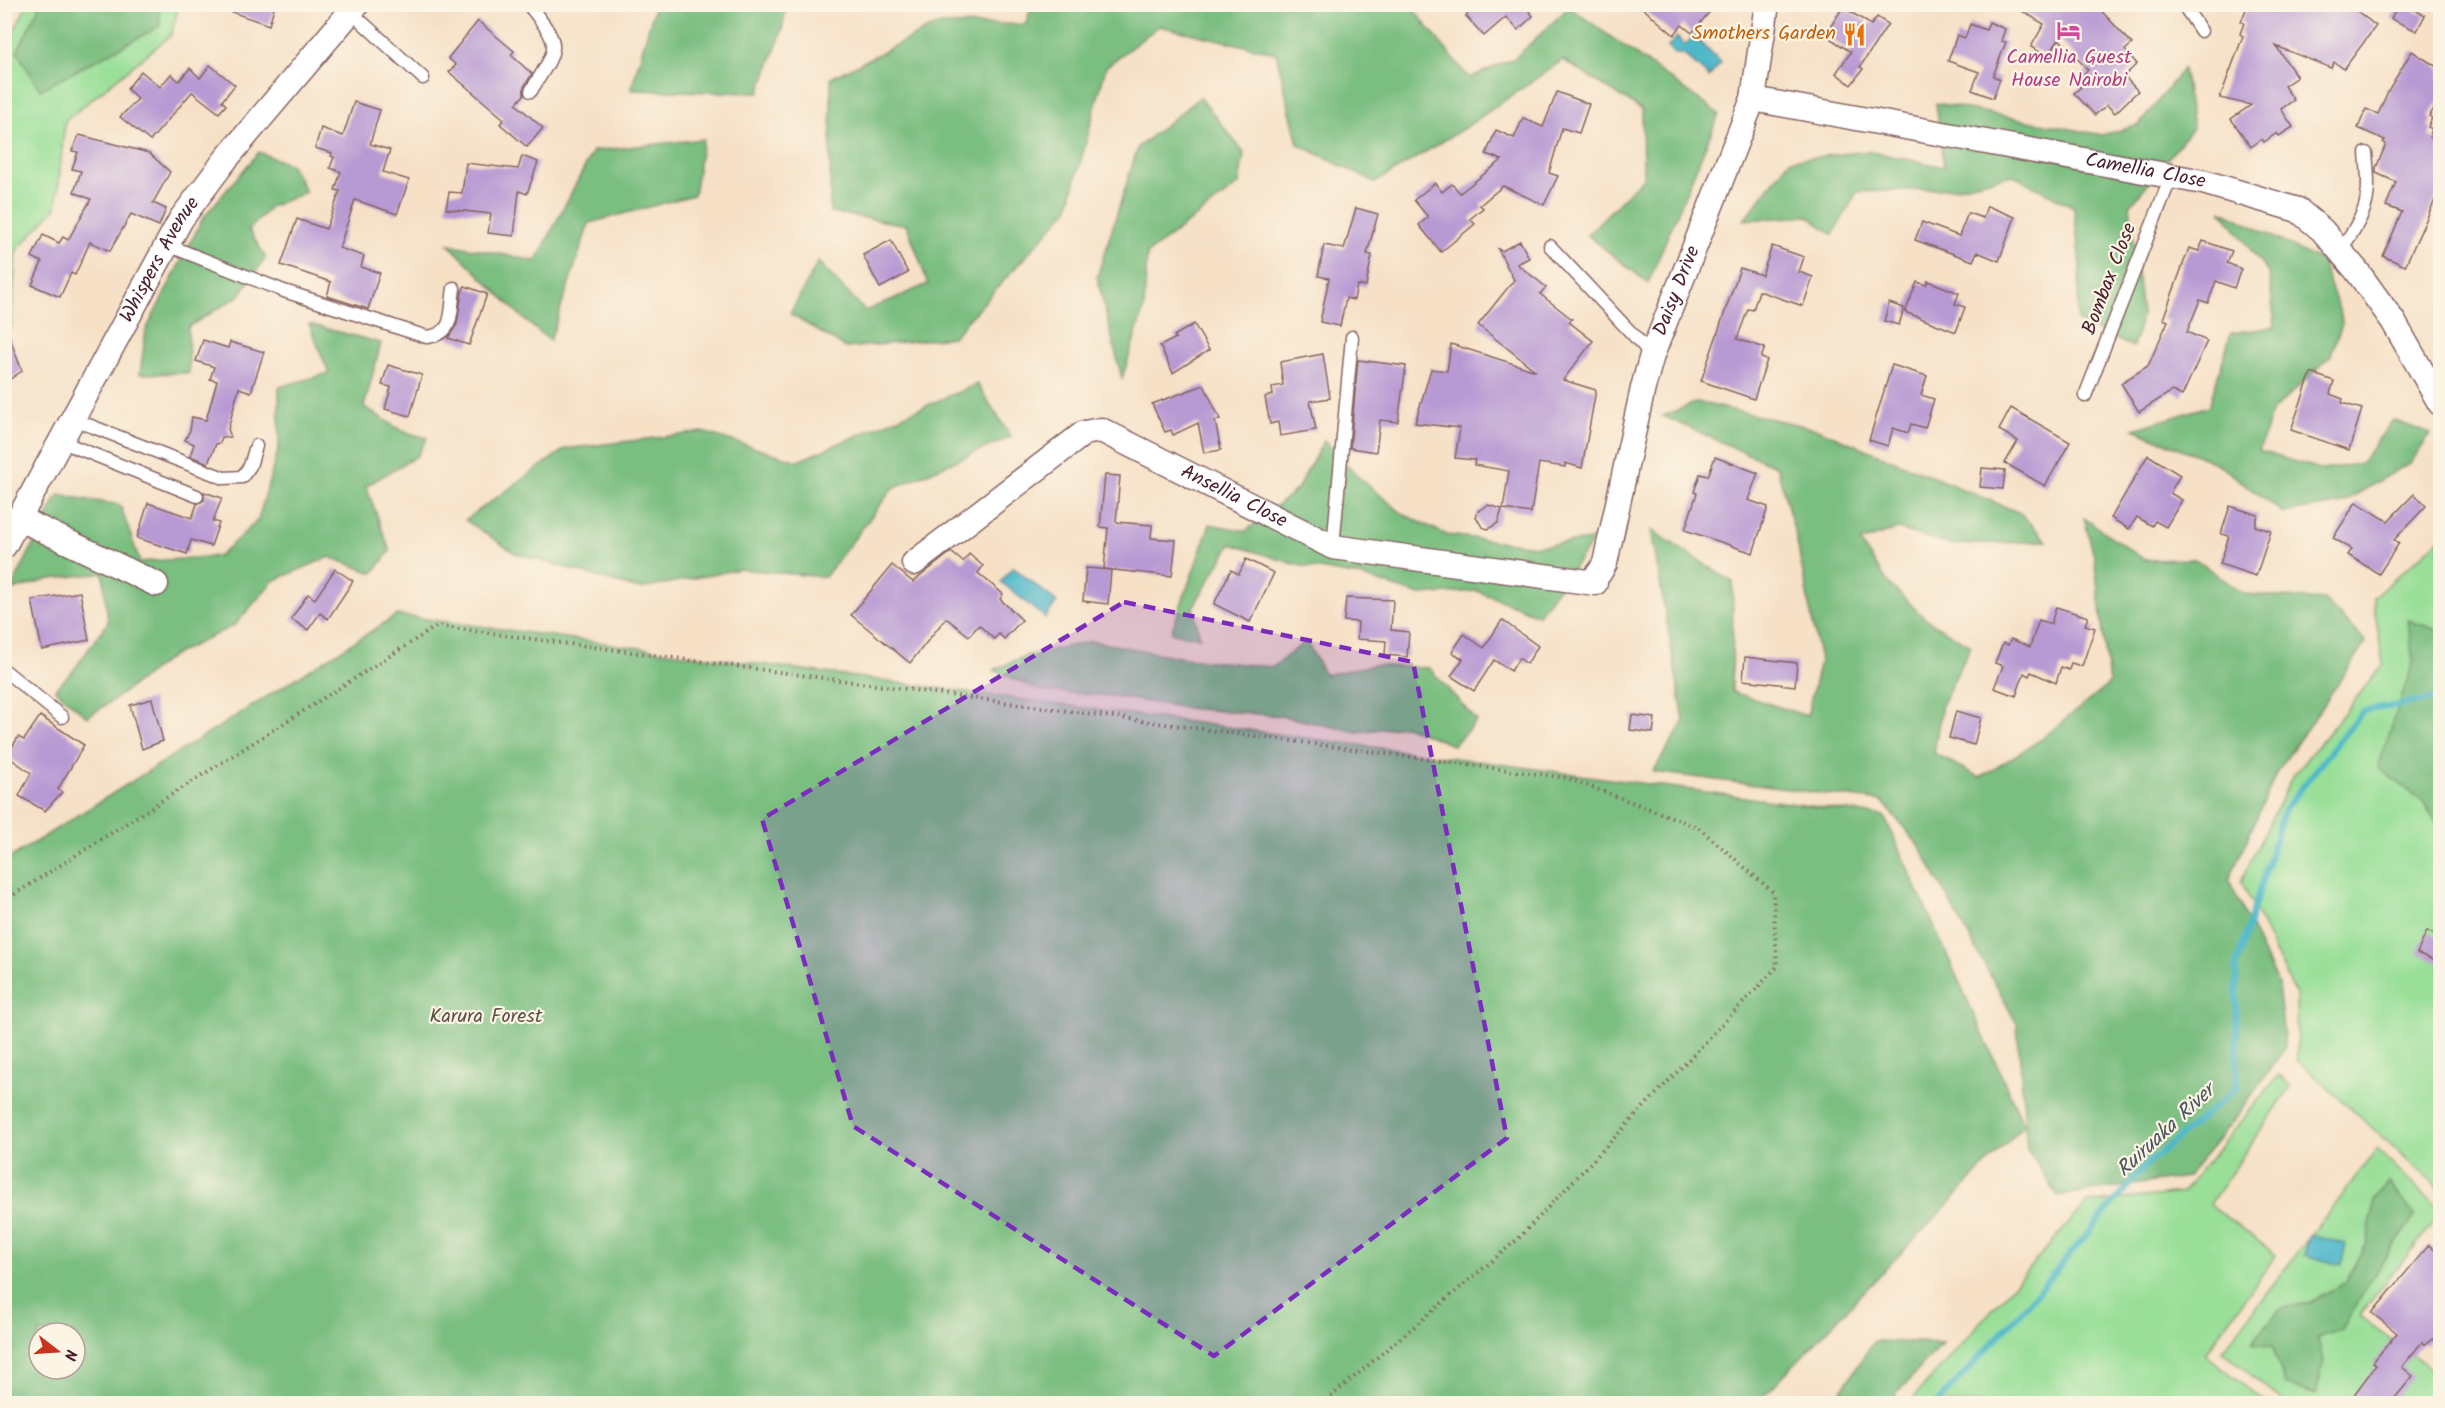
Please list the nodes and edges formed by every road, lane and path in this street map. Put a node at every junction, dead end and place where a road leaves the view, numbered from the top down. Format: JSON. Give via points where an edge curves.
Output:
{"nodes":[{"id":1,"x":528,"y":4,"type":"edge"},
{"id":2,"x":1767,"y":4,"type":"edge"},
{"id":3,"x":2182,"y":4,"type":"edge"},
{"id":4,"x":354,"y":8,"type":"edge"},
{"id":5,"x":2201,"y":31,"type":"dead end"},
{"id":6,"x":423,"y":78,"type":"dead end"},
{"id":7,"x":531,"y":91,"type":"dead end"},
{"id":8,"x":1753,"y":99,"type":"junction"},
{"id":9,"x":2366,"y":153,"type":"dead end"},
{"id":10,"x":2171,"y":177,"type":"junction"},
{"id":11,"x":167,"y":245,"type":"junction"},
{"id":12,"x":1550,"y":246,"type":"dead end"},
{"id":13,"x":2340,"y":251,"type":"junction"},
{"id":14,"x":454,"y":288,"type":"dead end"},
{"id":15,"x":1352,"y":337,"type":"dead end"},
{"id":16,"x":1652,"y":355,"type":"junction"},
{"id":17,"x":2085,"y":396,"type":"dead end"},
{"id":18,"x":2440,"y":403,"type":"edge"},
{"id":19,"x":73,"y":419,"type":"junction"},
{"id":20,"x":60,"y":441,"type":"junction"},
{"id":21,"x":256,"y":446,"type":"dead end"},
{"id":22,"x":197,"y":496,"type":"dead end"},
{"id":23,"x":20,"y":519,"type":"junction"},
{"id":24,"x":4,"y":546,"type":"edge"},
{"id":25,"x":1333,"y":547,"type":"junction"},
{"id":26,"x":914,"y":563,"type":"dead end"},
{"id":27,"x":1593,"y":580,"type":"joint"},
{"id":28,"x":156,"y":584,"type":"dead end"},
{"id":29,"x":4,"y":670,"type":"edge"},
{"id":30,"x":62,"y":717,"type":"dead end"},
{"id":31,"x":4,"y":901,"type":"edge"},
{"id":32,"x":1322,"y":1404,"type":"edge"}],
"edges":[{"from":1,"to":7,"type":"lane","via":[[551,34],[554,54]]},
{"from":2,"to":8,"type":"street","name":"Daisy Drive"},
{"from":3,"to":5,"type":"lane"},
{"from":4,"to":6,"type":"lane"},
{"from":4,"to":11,"type":"street","name":"Whispers Avenue","via":[[226,159]]},
{"from":8,"to":10,"type":"street","name":"Camellia Close"},
{"from":8,"to":16,"type":"street","name":"Daisy Drive"},
{"from":9,"to":13,"type":"lane","via":[[2368,201]]},
{"from":10,"to":13,"type":"street","name":"Camellia Close","via":[[2203,182],[2298,210]]},
{"from":10,"to":17,"type":"lane","name":"Bombax Close"},
{"from":11,"to":14,"type":"lane","via":[[284,291],[427,337],[440,335],[447,328]]},
{"from":11,"to":19,"type":"street","name":"Whispers Avenue"},
{"from":12,"to":16,"type":"lane"},
{"from":13,"to":18,"type":"street","name":"Camellia Close","via":[[2393,321]]},
{"from":15,"to":25,"type":"lane"},
{"from":16,"to":27,"type":"street","name":"Daisy Drive","via":[[1605,563]]},
{"from":19,"to":20,"type":"street","name":"Whispers Avenue"},
{"from":19,"to":21,"type":"lane","via":[[224,478],[242,477]]},
{"from":20,"to":22,"type":"lane"},
{"from":20,"to":23,"type":"street","name":"Whispers Avenue"},
{"from":23,"to":24,"type":"street","name":"Whispers Avenue"},
{"from":23,"to":28,"type":"street"},
{"from":25,"to":26,"type":"street","name":"Ansellia Close","via":[[1101,430],[1084,433]]},
{"from":25,"to":27,"type":"street","name":"Ansellia Close","via":[[1595,583]]},
{"from":29,"to":30,"type":"lane"},
{"from":31,"to":32,"type":"path","via":[[437,626],[1566,778],[1698,827],[1773,892],[1778,967],[1518,1239]]}]}
